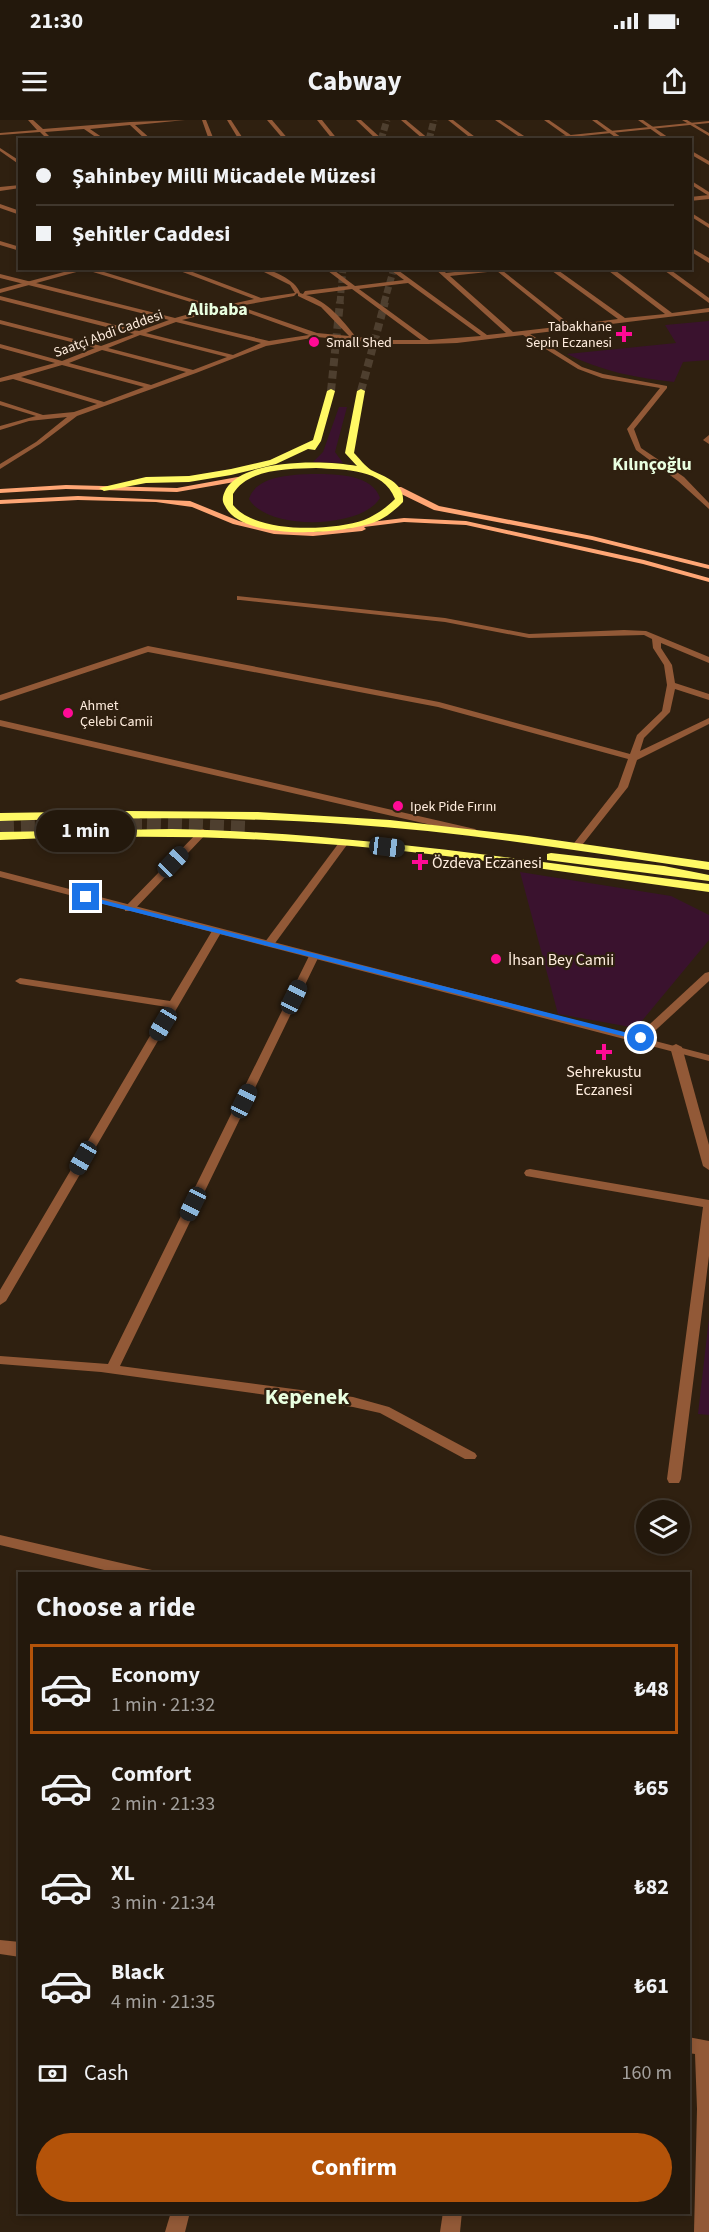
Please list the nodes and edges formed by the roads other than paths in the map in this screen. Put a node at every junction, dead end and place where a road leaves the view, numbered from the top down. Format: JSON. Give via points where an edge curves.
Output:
{"nodes":[{"id":1,"x":30,"y":120,"type":"edge"},
{"id":2,"x":77,"y":120,"type":"edge"},
{"id":3,"x":173,"y":120,"type":"edge"},
{"id":4,"x":183,"y":120,"type":"edge"},
{"id":5,"x":204,"y":120,"type":"edge"},
{"id":6,"x":229,"y":120,"type":"edge"},
{"id":7,"x":269,"y":120,"type":"edge"},
{"id":8,"x":319,"y":120,"type":"edge"},
{"id":9,"x":358,"y":120,"type":"edge"},
{"id":10,"x":403,"y":120,"type":"edge"},
{"id":11,"x":450,"y":120,"type":"edge"},
{"id":12,"x":497,"y":120,"type":"edge"},
{"id":13,"x":546,"y":120,"type":"edge"},
{"id":14,"x":594,"y":120,"type":"edge"},
{"id":15,"x":640,"y":120,"type":"edge"},
{"id":16,"x":684,"y":120,"type":"edge"},
{"id":17,"x":129,"y":122,"type":"edge"},
{"id":18,"x":709,"y":122,"type":"edge"},
{"id":19,"x":690,"y":124,"type":"junction"},
{"id":20,"x":85,"y":128,"type":"junction"},
{"id":21,"x":650,"y":128,"type":"junction"},
{"id":22,"x":42,"y":131,"type":"junction"},
{"id":23,"x":610,"y":132,"type":"junction"},
{"id":24,"x":0,"y":134,"type":"edge"},
{"id":25,"x":570,"y":135,"type":"junction"},
{"id":26,"x":709,"y":135,"type":"edge"},
{"id":27,"x":49,"y":138,"type":"edge"},
{"id":28,"x":101,"y":138,"type":"edge"},
{"id":29,"x":148,"y":138,"type":"edge"},
{"id":30,"x":211,"y":138,"type":"edge"},
{"id":31,"x":241,"y":138,"type":"edge"},
{"id":32,"x":284,"y":138,"type":"edge"},
{"id":33,"x":334,"y":138,"type":"edge"},
{"id":34,"x":379,"y":138,"type":"edge"},
{"id":35,"x":426,"y":138,"type":"edge"},
{"id":36,"x":474,"y":138,"type":"edge"},
{"id":37,"x":524,"y":138,"type":"edge"},
{"id":38,"x":537,"y":138,"type":"edge"},
{"id":39,"x":574,"y":138,"type":"edge"},
{"id":40,"x":620,"y":138,"type":"edge"},
{"id":41,"x":667,"y":138,"type":"edge"},
{"id":42,"x":0,"y":149,"type":"edge"},
{"id":43,"x":692,"y":153,"type":"edge"},
{"id":44,"x":18,"y":162,"type":"edge"},
{"id":45,"x":709,"y":163,"type":"edge"},
{"id":46,"x":692,"y":183,"type":"edge"},
{"id":47,"x":18,"y":186,"type":"edge"},
{"id":48,"x":0,"y":189,"type":"edge"},
{"id":49,"x":709,"y":196,"type":"edge"},
{"id":50,"x":692,"y":199,"type":"edge"},
{"id":51,"x":0,"y":206,"type":"edge"},
{"id":52,"x":18,"y":212,"type":"edge"},
{"id":53,"x":692,"y":215,"type":"edge"},
{"id":54,"x":709,"y":226,"type":"edge"},
{"id":55,"x":0,"y":243,"type":"edge"},
{"id":56,"x":16,"y":248,"type":"edge"},
{"id":57,"x":709,"y":249,"type":"edge"},
{"id":58,"x":0,"y":250,"type":"edge"},
{"id":59,"x":692,"y":250,"type":"edge"},
{"id":60,"x":692,"y":251,"type":"edge"},
{"id":61,"x":709,"y":261,"type":"edge"},
{"id":62,"x":82,"y":270,"type":"edge"},
{"id":63,"x":89,"y":270,"type":"edge"},
{"id":64,"x":180,"y":270,"type":"edge"},
{"id":65,"x":263,"y":270,"type":"edge"},
{"id":66,"x":330,"y":270,"type":"edge"},
{"id":67,"x":395,"y":270,"type":"edge"},
{"id":68,"x":439,"y":270,"type":"edge"},
{"id":69,"x":488,"y":270,"type":"edge"},
{"id":70,"x":497,"y":270,"type":"edge"},
{"id":71,"x":554,"y":270,"type":"edge"},
{"id":72,"x":611,"y":270,"type":"edge"},
{"id":73,"x":667,"y":270,"type":"edge"},
{"id":74,"x":445,"y":275,"type":"junction"},
{"id":75,"x":0,"y":276,"type":"edge"},
{"id":76,"x":410,"y":281,"type":"junction"},
{"id":77,"x":27,"y":283,"type":"junction"},
{"id":78,"x":357,"y":288,"type":"junction"},
{"id":79,"x":0,"y":291,"type":"edge"},
{"id":80,"x":300,"y":293,"type":"junction"},
{"id":81,"x":0,"y":298,"type":"edge"},
{"id":82,"x":262,"y":300,"type":"junction"},
{"id":83,"x":709,"y":301,"type":"edge"},
{"id":84,"x":236,"y":306,"type":"junction"},
{"id":85,"x":218,"y":308,"type":"junction"},
{"id":86,"x":709,"y":310,"type":"edge"},
{"id":87,"x":670,"y":314,"type":"junction"},
{"id":88,"x":177,"y":320,"type":"junction"},
{"id":89,"x":622,"y":320,"type":"junction"},
{"id":90,"x":0,"y":322,"type":"edge"},
{"id":91,"x":570,"y":327,"type":"junction"},
{"id":92,"x":145,"y":333,"type":"junction"},
{"id":93,"x":524,"y":333,"type":"junction"},
{"id":94,"x":510,"y":334,"type":"junction"},
{"id":95,"x":318,"y":335,"type":"junction"},
{"id":96,"x":487,"y":338,"type":"junction"},
{"id":97,"x":354,"y":339,"type":"junction"},
{"id":98,"x":429,"y":342,"type":"junction"},
{"id":99,"x":269,"y":343,"type":"junction"},
{"id":100,"x":0,"y":346,"type":"edge"},
{"id":101,"x":105,"y":349,"type":"junction"},
{"id":102,"x":234,"y":357,"type":"junction"},
{"id":103,"x":63,"y":363,"type":"junction"},
{"id":104,"x":194,"y":372,"type":"junction"},
{"id":105,"x":0,"y":373,"type":"edge"},
{"id":106,"x":14,"y":377,"type":"junction"},
{"id":107,"x":0,"y":380,"type":"edge"},
{"id":108,"x":151,"y":387,"type":"junction"},
{"id":109,"x":331,"y":391,"type":"tunnel mouth"},
{"id":110,"x":361,"y":391,"type":"tunnel mouth"},
{"id":111,"x":0,"y":403,"type":"edge"},
{"id":112,"x":104,"y":405,"type":"junction"},
{"id":113,"x":75,"y":414,"type":"junction"},
{"id":114,"x":47,"y":417,"type":"junction"},
{"id":115,"x":0,"y":428,"type":"edge"},
{"id":116,"x":709,"y":437,"type":"edge"},
{"id":117,"x":317,"y":441,"type":"junction"},
{"id":118,"x":709,"y":442,"type":"edge"},
{"id":119,"x":288,"y":466,"type":"junction"},
{"id":120,"x":0,"y":467,"type":"edge"},
{"id":121,"x":368,"y":472,"type":"junction"},
{"id":122,"x":243,"y":478,"type":"junction"},
{"id":123,"x":104,"y":488,"type":"junction"},
{"id":124,"x":398,"y":489,"type":"junction"},
{"id":125,"x":0,"y":491,"type":"edge"},
{"id":126,"x":0,"y":502,"type":"edge"},
{"id":127,"x":190,"y":503,"type":"junction"},
{"id":128,"x":709,"y":507,"type":"edge"},
{"id":129,"x":245,"y":518,"type":"junction"},
{"id":130,"x":466,"y":523,"type":"junction"},
{"id":131,"x":353,"y":526,"type":"junction"},
{"id":132,"x":709,"y":567,"type":"edge"},
{"id":133,"x":709,"y":580,"type":"edge"},
{"id":134,"x":240,"y":598,"type":"dead end"},
{"id":135,"x":656,"y":638,"type":"junction"},
{"id":136,"x":709,"y":660,"type":"edge"},
{"id":137,"x":671,"y":685,"type":"junction"},
{"id":138,"x":709,"y":697,"type":"edge"},
{"id":139,"x":0,"y":698,"type":"edge"},
{"id":140,"x":709,"y":721,"type":"edge"},
{"id":141,"x":0,"y":723,"type":"edge"},
{"id":142,"x":696,"y":727,"type":"junction"},
{"id":143,"x":709,"y":732,"type":"edge"},
{"id":144,"x":633,"y":759,"type":"junction"},
{"id":145,"x":0,"y":817,"type":"edge"},
{"id":146,"x":251,"y":828,"type":"tunnel mouth"},
{"id":147,"x":203,"y":832,"type":"junction"},
{"id":148,"x":0,"y":836,"type":"edge"},
{"id":149,"x":501,"y":837,"type":"junction"},
{"id":150,"x":345,"y":842,"type":"junction"},
{"id":151,"x":576,"y":847,"type":"junction"},
{"id":152,"x":709,"y":866,"type":"edge"},
{"id":153,"x":652,"y":868,"type":"junction"},
{"id":154,"x":0,"y":874,"type":"edge"},
{"id":155,"x":709,"y":874,"type":"edge"},
{"id":156,"x":709,"y":879,"type":"edge"},
{"id":157,"x":709,"y":888,"type":"edge"},
{"id":158,"x":129,"y":909,"type":"junction"},
{"id":159,"x":217,"y":931,"type":"junction"},
{"id":160,"x":269,"y":944,"type":"junction"},
{"id":161,"x":315,"y":956,"type":"junction"},
{"id":162,"x":709,"y":975,"type":"edge"},
{"id":163,"x":20,"y":981,"type":"dead end"},
{"id":164,"x":174,"y":1005,"type":"junction"},
{"id":165,"x":641,"y":1038,"type":"junction"},
{"id":166,"x":676,"y":1047,"type":"junction"},
{"id":167,"x":709,"y":1058,"type":"edge"},
{"id":168,"x":709,"y":1166,"type":"edge"},
{"id":169,"x":530,"y":1173,"type":"dead end"},
{"id":170,"x":709,"y":1206,"type":"edge"},
{"id":171,"x":0,"y":1301,"type":"edge"},
{"id":172,"x":0,"y":1360,"type":"edge"},
{"id":173,"x":112,"y":1370,"type":"junction"},
{"id":174,"x":470,"y":1456,"type":"dead end"},
{"id":175,"x":674,"y":1479,"type":"dead end"},
{"id":176,"x":0,"y":1540,"type":"edge"},
{"id":177,"x":138,"y":1572,"type":"edge"},
{"id":178,"x":0,"y":1947,"type":"edge"},
{"id":179,"x":18,"y":1950,"type":"edge"},
{"id":180,"x":690,"y":2045,"type":"edge"},
{"id":181,"x":707,"y":2110,"type":"edge"},
{"id":182,"x":180,"y":2214,"type":"edge"},
{"id":183,"x":453,"y":2214,"type":"edge"},
{"id":184,"x":175,"y":2232,"type":"edge"},
{"id":185,"x":450,"y":2232,"type":"edge"},
{"id":186,"x":704,"y":2232,"type":"edge"}],
"edges":[{"from":1,"to":22,"type":"street"},
{"from":2,"to":20,"type":"street"},
{"from":3,"to":4,"type":"street"},
{"from":3,"to":17,"type":"street"},
{"from":5,"to":30,"type":"street"},
{"from":6,"to":31,"type":"street"},
{"from":7,"to":32,"type":"street"},
{"from":8,"to":33,"type":"street"},
{"from":9,"to":34,"type":"street"},
{"from":10,"to":35,"type":"street"},
{"from":11,"to":36,"type":"street"},
{"from":12,"to":37,"type":"street"},
{"from":13,"to":25,"type":"street"},
{"from":14,"to":23,"type":"street"},
{"from":15,"to":21,"type":"street"},
{"from":16,"to":19,"type":"street"},
{"from":17,"to":20,"type":"street"},
{"from":17,"to":29,"type":"street"},
{"from":18,"to":19,"type":"street"},
{"from":19,"to":21,"type":"street"},
{"from":19,"to":26,"type":"street"},
{"from":20,"to":22,"type":"street"},
{"from":20,"to":28,"type":"street"},
{"from":21,"to":23,"type":"street"},
{"from":21,"to":41,"type":"street"},
{"from":22,"to":24,"type":"street"},
{"from":22,"to":27,"type":"street"},
{"from":23,"to":25,"type":"street"},
{"from":23,"to":40,"type":"street"},
{"from":25,"to":38,"type":"street"},
{"from":25,"to":39,"type":"street"},
{"from":42,"to":44,"type":"street"},
{"from":43,"to":45,"type":"street"},
{"from":46,"to":49,"type":"street"},
{"from":47,"to":48,"type":"street"},
{"from":49,"to":50,"type":"street"},
{"from":51,"to":52,"type":"street"},
{"from":53,"to":54,"type":"street"},
{"from":55,"to":56,"type":"street"},
{"from":56,"to":58,"type":"street"},
{"from":57,"to":59,"type":"street"},
{"from":60,"to":61,"type":"street"},
{"from":62,"to":77,"type":"street"},
{"from":63,"to":85,"type":"street"},
{"from":64,"to":82,"type":"street"},
{"from":65,"to":80,"type":"street","via":[[292,284]]},
{"from":66,"to":78,"type":"street"},
{"from":67,"to":76,"type":"street"},
{"from":68,"to":74,"type":"street"},
{"from":69,"to":74,"type":"street"},
{"from":70,"to":91,"type":"street"},
{"from":71,"to":89,"type":"street"},
{"from":72,"to":87,"type":"street"},
{"from":73,"to":83,"type":"street"},
{"from":74,"to":94,"type":"street"},
{"from":75,"to":77,"type":"street"},
{"from":76,"to":78,"type":"street","name":"Saatçi Abdi Caddesi"},
{"from":76,"to":96,"type":"street"},
{"from":77,"to":79,"type":"street"},
{"from":77,"to":88,"type":"street"},
{"from":78,"to":80,"type":"street","name":"Saatçi Abdi Caddesi"},
{"from":78,"to":98,"type":"street"},
{"from":80,"to":82,"type":"street","name":"Saatçi Abdi Caddesi"},
{"from":80,"to":97,"type":"street","via":[[324,307]]},
{"from":81,"to":92,"type":"street"},
{"from":82,"to":84,"type":"street","name":"Saatçi Abdi Caddesi"},
{"from":84,"to":85,"type":"street","name":"Saatçi Abdi Caddesi"},
{"from":84,"to":95,"type":"street"},
{"from":85,"to":88,"type":"street","name":"Saatçi Abdi Caddesi"},
{"from":86,"to":87,"type":"street"},
{"from":87,"to":89,"type":"street"},
{"from":88,"to":92,"type":"street","name":"Saatçi Abdi Caddesi"},
{"from":88,"to":99,"type":"street"},
{"from":89,"to":91,"type":"street"},
{"from":90,"to":101,"type":"street"},
{"from":91,"to":93,"type":"street"},
{"from":92,"to":101,"type":"street","name":"Saatçi Abdi Caddesi"},
{"from":92,"to":102,"type":"street"},
{"from":93,"to":94,"type":"street"},
{"from":93,"to":128,"type":"street","via":[[580,368],[602,376],[665,387],[630,429],[638,449],[681,479]]},
{"from":94,"to":96,"type":"street"},
{"from":95,"to":97,"type":"street"},
{"from":95,"to":99,"type":"street"},
{"from":96,"to":98,"type":"street"},
{"from":97,"to":98,"type":"street"},
{"from":99,"to":102,"type":"street"},
{"from":100,"to":103,"type":"street"},
{"from":101,"to":103,"type":"street","name":"Saatçi Abdi Caddesi"},
{"from":101,"to":104,"type":"street"},
{"from":102,"to":104,"type":"street"},
{"from":103,"to":106,"type":"street","name":"Saatçi Abdi Caddesi"},
{"from":103,"to":108,"type":"street"},
{"from":104,"to":108,"type":"street"},
{"from":105,"to":106,"type":"street"},
{"from":106,"to":107,"type":"street","name":"Saatçi Abdi Caddesi"},
{"from":106,"to":112,"type":"street"},
{"from":108,"to":112,"type":"street"},
{"from":109,"to":117,"type":"main road"},
{"from":110,"to":121,"type":"main road","via":[[349,453]]},
{"from":111,"to":114,"type":"street"},
{"from":112,"to":113,"type":"street"},
{"from":113,"to":114,"type":"street"},
{"from":113,"to":120,"type":"street"},
{"from":114,"to":115,"type":"street","via":[[28,418]]},
{"from":116,"to":118,"type":"street"},
{"from":117,"to":119,"type":"main road","via":[[308,453]]},
{"from":117,"to":123,"type":"main road","via":[[273,462],[231,472]]},
{"from":119,"to":121,"type":"main road","via":[[334,466]]},
{"from":119,"to":122,"type":"main road"},
{"from":121,"to":124,"type":"main road"},
{"from":122,"to":123,"type":"main road","via":[[177,490]]},
{"from":122,"to":129,"type":"main road","via":[[230,488],[227,499],[230,509]]},
{"from":123,"to":125,"type":"main road"},
{"from":124,"to":131,"type":"main road","via":[[400,500],[393,510]]},
{"from":124,"to":132,"type":"main road","via":[[437,508],[592,538]]},
{"from":126,"to":127,"type":"main road","via":[[78,498]]},
{"from":127,"to":129,"type":"main road"},
{"from":127,"to":130,"type":"main road","via":[[249,529],[291,535],[325,535],[402,524]]},
{"from":129,"to":131,"type":"main road","via":[[295,529]]},
{"from":130,"to":131,"type":"main road","via":[[404,520]]},
{"from":130,"to":133,"type":"main road"},
{"from":134,"to":135,"type":"street","via":[[446,620],[529,636],[624,632],[646,633]]},
{"from":135,"to":136,"type":"street"},
{"from":135,"to":137,"type":"street","via":[[657,648],[668,665]]},
{"from":137,"to":138,"type":"street"},
{"from":137,"to":144,"type":"street","via":[[666,712],[640,737]]},
{"from":139,"to":144,"type":"street","via":[[148,649],[439,705]]},
{"from":140,"to":142,"type":"street"},
{"from":141,"to":149,"type":"street"},
{"from":142,"to":143,"type":"street"},
{"from":142,"to":144,"type":"street"},
{"from":144,"to":151,"type":"street","via":[[623,787]]},
{"from":145,"to":149,"type":"main road","via":[[259,815]]},
{"from":146,"to":153,"type":"main road"},
{"from":147,"to":148,"type":"main road"},
{"from":147,"to":150,"type":"main road"},
{"from":147,"to":158,"type":"street"},
{"from":149,"to":151,"type":"main road"},
{"from":150,"to":157,"type":"main road"},
{"from":150,"to":160,"type":"street"},
{"from":151,"to":152,"type":"main road"},
{"from":153,"to":155,"type":"main road"},
{"from":153,"to":156,"type":"main road"},
{"from":154,"to":158,"type":"street"},
{"from":158,"to":159,"type":"street"},
{"from":159,"to":160,"type":"street"},
{"from":159,"to":164,"type":"street"},
{"from":160,"to":161,"type":"street"},
{"from":161,"to":165,"type":"street"},
{"from":161,"to":173,"type":"street"},
{"from":162,"to":165,"type":"street"},
{"from":163,"to":164,"type":"street"},
{"from":164,"to":171,"type":"street"},
{"from":165,"to":166,"type":"street"},
{"from":166,"to":167,"type":"street"},
{"from":166,"to":168,"type":"street"},
{"from":169,"to":170,"type":"street"},
{"from":170,"to":175,"type":"street"},
{"from":172,"to":173,"type":"street"},
{"from":173,"to":174,"type":"street","via":[[353,1402],[384,1410]]},
{"from":176,"to":177,"type":"street"},
{"from":178,"to":179,"type":"street"},
{"from":180,"to":181,"type":"street","via":[[704,2047]]},
{"from":181,"to":186,"type":"street"},
{"from":182,"to":184,"type":"street"},
{"from":183,"to":185,"type":"street"}]}
